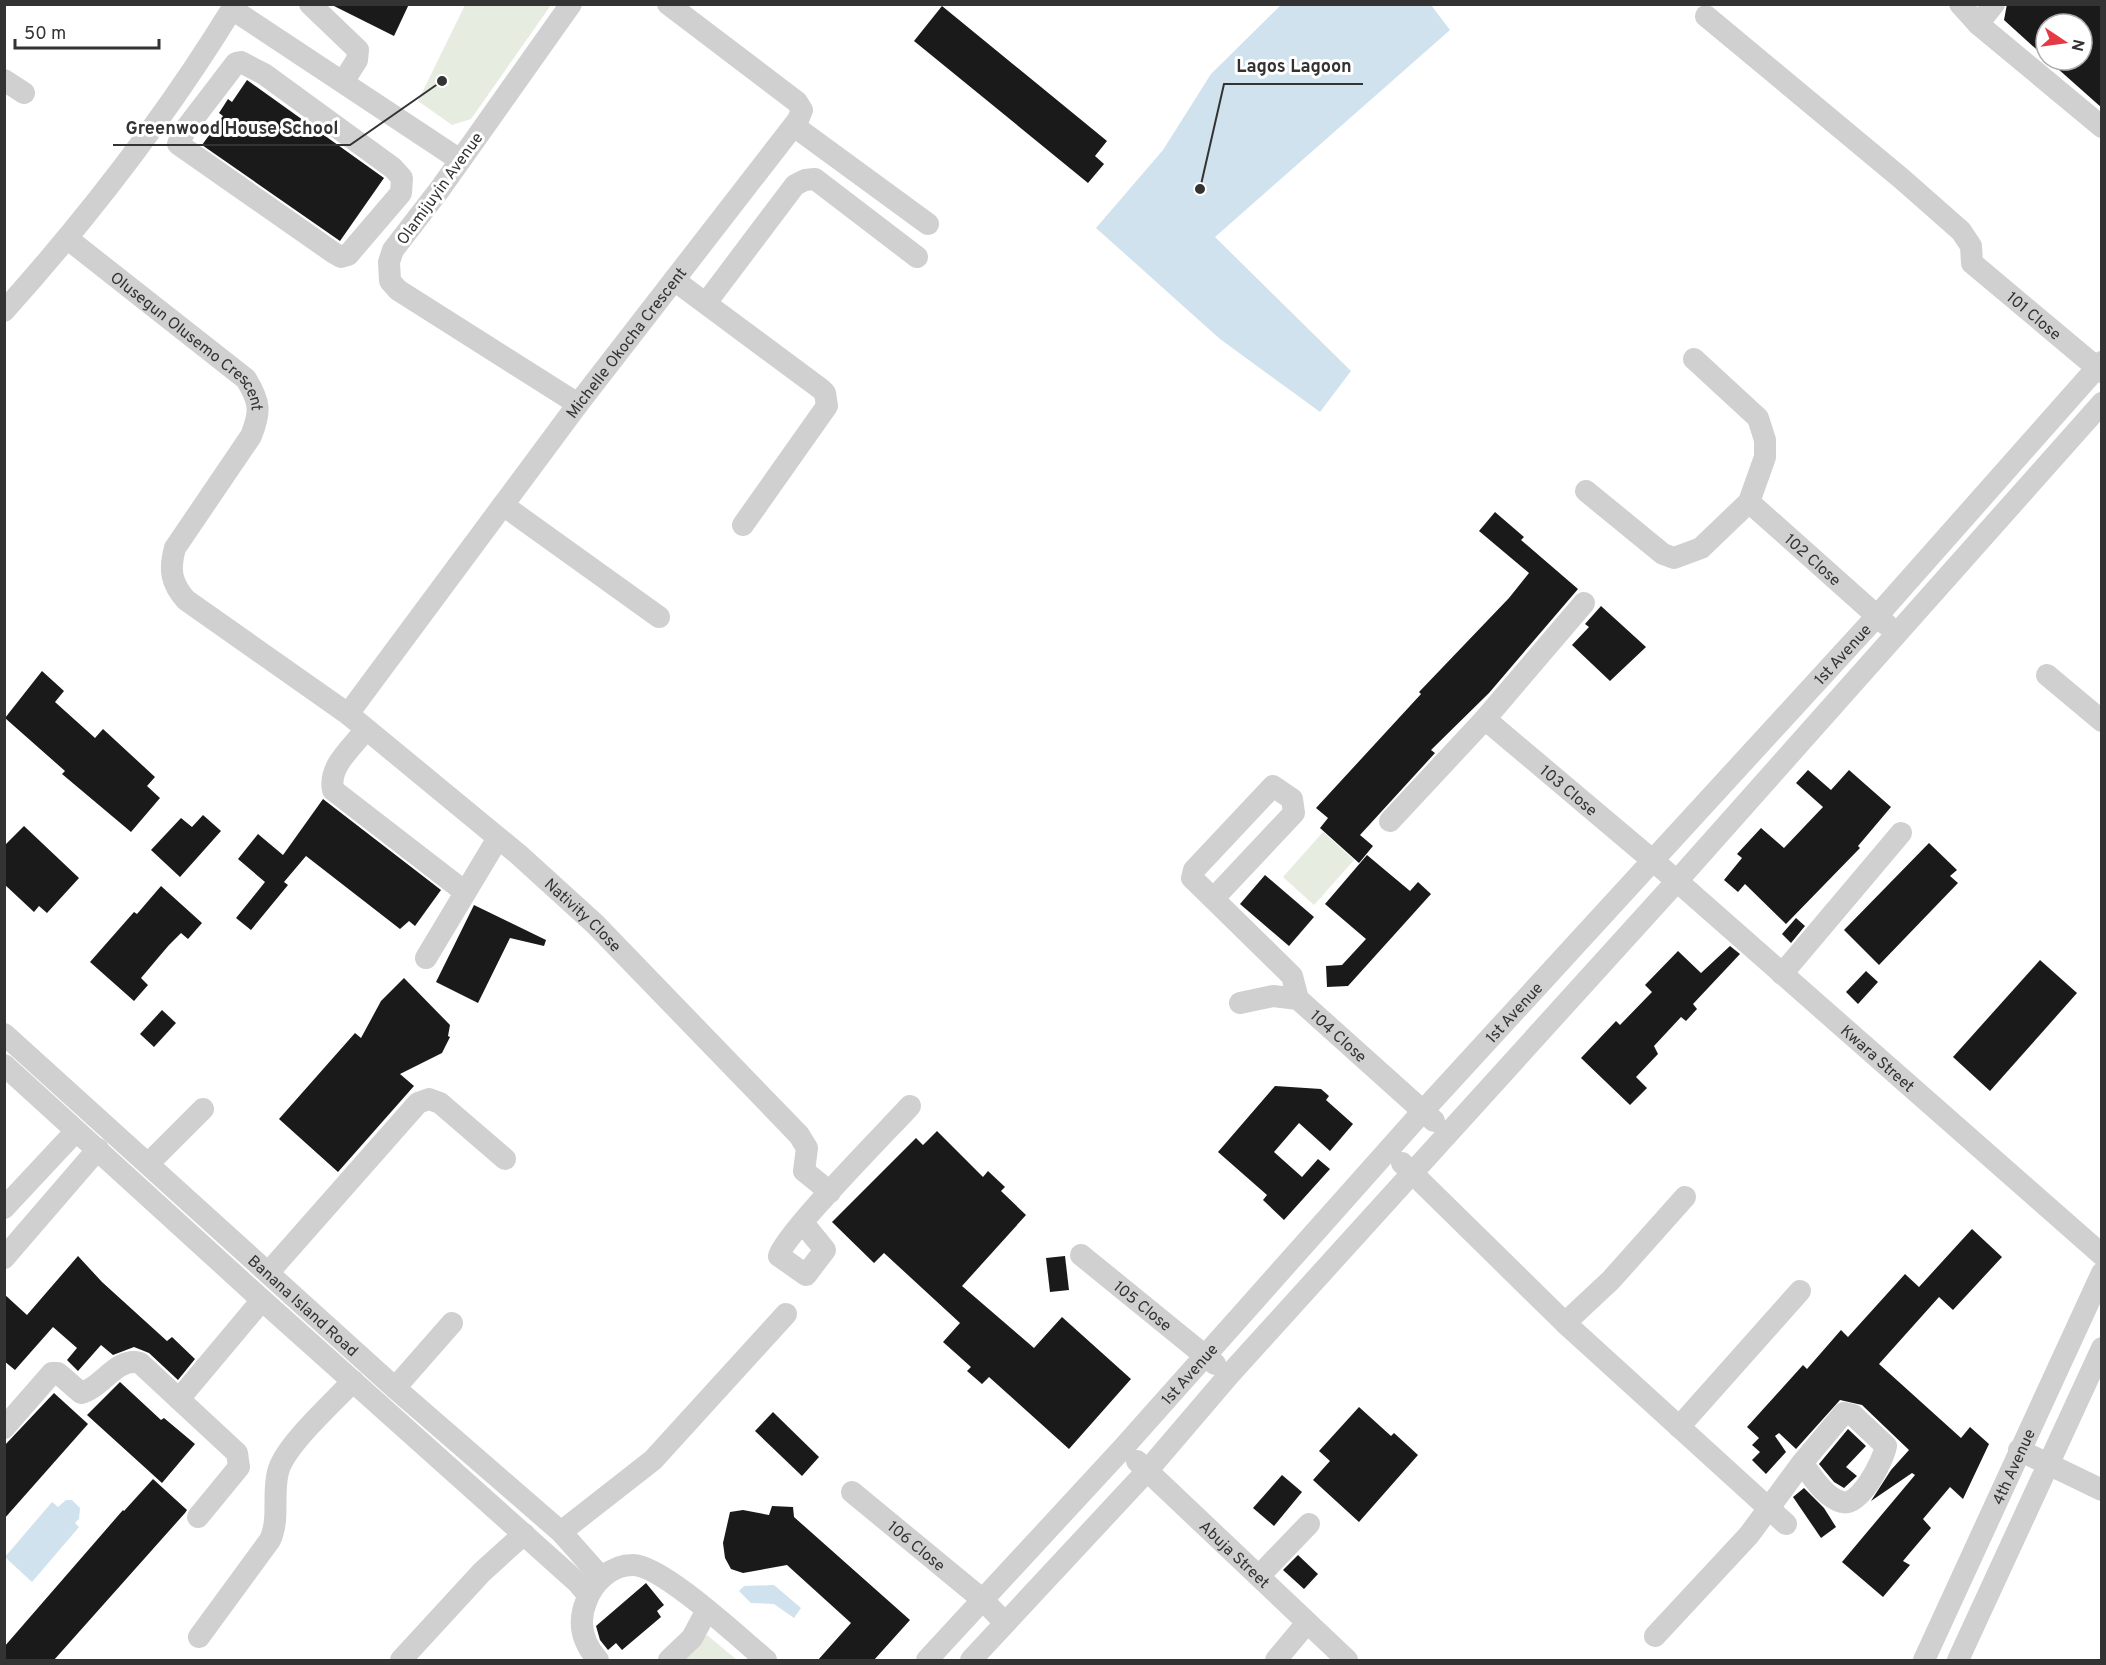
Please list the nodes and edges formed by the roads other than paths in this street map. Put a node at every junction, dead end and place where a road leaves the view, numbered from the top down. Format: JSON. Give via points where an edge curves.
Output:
{"nodes":[{"id":1,"x":310,"y":4,"type":"edge"},
{"id":2,"x":571,"y":4,"type":"edge"},
{"id":3,"x":668,"y":4,"type":"edge"},
{"id":4,"x":1960,"y":4,"type":"edge"},
{"id":5,"x":1994,"y":4,"type":"edge"},
{"id":6,"x":233,"y":7,"type":"edge"},
{"id":7,"x":1706,"y":16,"type":"dead end"},
{"id":8,"x":1978,"y":24,"type":"junction"},
{"id":9,"x":211,"y":41,"type":"junction"},
{"id":10,"x":236,"y":63,"type":"junction"},
{"id":11,"x":4,"y":80,"type":"edge"},
{"id":12,"x":343,"y":82,"type":"junction"},
{"id":13,"x":24,"y":93,"type":"dead end"},
{"id":14,"x":156,"y":123,"type":"junction"},
{"id":15,"x":794,"y":126,"type":"junction"},
{"id":16,"x":2102,"y":127,"type":"edge"},
{"id":17,"x":178,"y":142,"type":"junction"},
{"id":18,"x":460,"y":159,"type":"junction"},
{"id":19,"x":402,"y":177,"type":"junction"},
{"id":20,"x":440,"y":189,"type":"junction"},
{"id":21,"x":928,"y":224,"type":"dead end"},
{"id":22,"x":68,"y":240,"type":"junction"},
{"id":23,"x":357,"y":246,"type":"junction"},
{"id":24,"x":917,"y":257,"type":"dead end"},
{"id":25,"x":389,"y":262,"type":"junction"},
{"id":26,"x":674,"y":280,"type":"junction"},
{"id":27,"x":706,"y":303,"type":"junction"},
{"id":28,"x":4,"y":311,"type":"edge"},
{"id":29,"x":1694,"y":359,"type":"dead end"},
{"id":30,"x":2100,"y":367,"type":"edge"},
{"id":31,"x":2102,"y":403,"type":"edge"},
{"id":32,"x":578,"y":404,"type":"junction"},
{"id":33,"x":1586,"y":491,"type":"dead end"},
{"id":34,"x":1749,"y":502,"type":"junction"},
{"id":35,"x":503,"y":505,"type":"junction"},
{"id":36,"x":743,"y":525,"type":"dead end"},
{"id":37,"x":1584,"y":603,"type":"dead end"},
{"id":38,"x":1876,"y":616,"type":"junction"},
{"id":39,"x":659,"y":617,"type":"dead end"},
{"id":40,"x":1898,"y":634,"type":"junction"},
{"id":41,"x":2047,"y":675,"type":"dead end"},
{"id":42,"x":348,"y":714,"type":"junction"},
{"id":43,"x":1485,"y":719,"type":"junction"},
{"id":44,"x":2102,"y":721,"type":"edge"},
{"id":45,"x":366,"y":729,"type":"junction"},
{"id":46,"x":1390,"y":821,"type":"dead end"},
{"id":47,"x":1901,"y":832,"type":"dead end"},
{"id":48,"x":498,"y":838,"type":"junction"},
{"id":49,"x":1653,"y":862,"type":"junction"},
{"id":50,"x":1677,"y":881,"type":"junction"},
{"id":51,"x":465,"y":892,"type":"junction"},
{"id":52,"x":1214,"y":898,"type":"junction"},
{"id":53,"x":426,"y":958,"type":"dead end"},
{"id":54,"x":1782,"y":974,"type":"junction"},
{"id":55,"x":1298,"y":999,"type":"junction"},
{"id":56,"x":1240,"y":1003,"type":"dead end"},
{"id":57,"x":4,"y":1034,"type":"edge"},
{"id":58,"x":4,"y":1065,"type":"edge"},
{"id":59,"x":910,"y":1106,"type":"dead end"},
{"id":60,"x":203,"y":1109,"type":"dead end"},
{"id":61,"x":1423,"y":1111,"type":"junction"},
{"id":62,"x":76,"y":1131,"type":"junction"},
{"id":63,"x":1448,"y":1132,"type":"junction"},
{"id":64,"x":98,"y":1149,"type":"junction"},
{"id":65,"x":1390,"y":1151,"type":"junction"},
{"id":66,"x":505,"y":1159,"type":"dead end"},
{"id":67,"x":148,"y":1164,"type":"junction"},
{"id":68,"x":1412,"y":1173,"type":"junction"},
{"id":69,"x":830,"y":1192,"type":"junction"},
{"id":70,"x":1685,"y":1197,"type":"dead end"},
{"id":71,"x":4,"y":1208,"type":"edge"},
{"id":72,"x":803,"y":1223,"type":"dead end"},
{"id":73,"x":1081,"y":1255,"type":"dead end"},
{"id":74,"x":2102,"y":1255,"type":"edge"},
{"id":75,"x":4,"y":1258,"type":"edge"},
{"id":76,"x":268,"y":1273,"type":"junction"},
{"id":77,"x":2102,"y":1273,"type":"edge"},
{"id":78,"x":1800,"y":1291,"type":"dead end"},
{"id":79,"x":262,"y":1300,"type":"junction"},
{"id":80,"x":786,"y":1314,"type":"dead end"},
{"id":81,"x":452,"y":1323,"type":"dead end"},
{"id":82,"x":1565,"y":1323,"type":"junction"},
{"id":83,"x":2102,"y":1348,"type":"edge"},
{"id":84,"x":1204,"y":1356,"type":"junction"},
{"id":85,"x":1229,"y":1375,"type":"junction"},
{"id":86,"x":353,"y":1381,"type":"junction"},
{"id":87,"x":395,"y":1388,"type":"junction"},
{"id":88,"x":179,"y":1399,"type":"junction"},
{"id":89,"x":1679,"y":1427,"type":"junction"},
{"id":90,"x":4,"y":1428,"type":"edge"},
{"id":91,"x":1123,"y":1448,"type":"junction"},
{"id":92,"x":2019,"y":1450,"type":"junction"},
{"id":93,"x":1802,"y":1463,"type":"dead end"},
{"id":94,"x":2049,"y":1463,"type":"junction"},
{"id":95,"x":1147,"y":1471,"type":"junction"},
{"id":96,"x":2102,"y":1490,"type":"edge"},
{"id":97,"x":852,"y":1492,"type":"dead end"},
{"id":98,"x":1778,"y":1516,"type":"junction"},
{"id":99,"x":198,"y":1517,"type":"dead end"},
{"id":100,"x":1309,"y":1524,"type":"dead end"},
{"id":101,"x":561,"y":1532,"type":"junction"},
{"id":102,"x":524,"y":1534,"type":"junction"},
{"id":103,"x":1259,"y":1576,"type":"junction"},
{"id":104,"x":602,"y":1577,"type":"junction"},
{"id":105,"x":588,"y":1595,"type":"junction"},
{"id":106,"x":982,"y":1600,"type":"junction"},
{"id":107,"x":707,"y":1610,"type":"junction"},
{"id":108,"x":1005,"y":1623,"type":"junction"},
{"id":109,"x":1306,"y":1624,"type":"junction"},
{"id":110,"x":1655,"y":1636,"type":"dead end"},
{"id":111,"x":199,"y":1637,"type":"dead end"},
{"id":112,"x":401,"y":1660,"type":"edge"},
{"id":113,"x":598,"y":1660,"type":"edge"},
{"id":114,"x":669,"y":1660,"type":"edge"},
{"id":115,"x":766,"y":1660,"type":"edge"},
{"id":116,"x":927,"y":1660,"type":"edge"},
{"id":117,"x":971,"y":1660,"type":"edge"},
{"id":118,"x":1276,"y":1660,"type":"edge"},
{"id":119,"x":1347,"y":1660,"type":"edge"},
{"id":120,"x":1924,"y":1660,"type":"edge"},
{"id":121,"x":1958,"y":1660,"type":"edge"}],
"edges":[{"from":1,"to":12,"type":"street","via":[[358,50],[357,60]]},
{"from":2,"to":18,"type":"street","name":"Olamijuyin Avenue"},
{"from":3,"to":15,"type":"street","via":[[797,102],[802,110]]},
{"from":4,"to":8,"type":"street"},
{"from":5,"to":8,"type":"street"},
{"from":6,"to":9,"type":"street"},
{"from":6,"to":12,"type":"street"},
{"from":7,"to":30,"type":"street","name":"101 Close","via":[[1961,231],[1971,246],[1972,263]]},
{"from":8,"to":16,"type":"street"},
{"from":9,"to":10,"type":"street"},
{"from":9,"to":14,"type":"street"},
{"from":10,"to":17,"type":"street"},
{"from":10,"to":19,"type":"street","via":[[246,63],[264,74]]},
{"from":11,"to":13,"type":"street"},
{"from":12,"to":18,"type":"street"},
{"from":14,"to":17,"type":"street"},
{"from":14,"to":22,"type":"street"},
{"from":15,"to":21,"type":"street"},
{"from":15,"to":26,"type":"street","name":"Michelle Okocha Crescent"},
{"from":17,"to":23,"type":"street","via":[[341,257]]},
{"from":18,"to":20,"type":"street","name":"Olamijuyin Avenue"},
{"from":19,"to":20,"type":"street"},
{"from":19,"to":23,"type":"street","via":[[400,193]]},
{"from":20,"to":25,"type":"street","name":"Olamijuyin Avenue","via":[[393,250]]},
{"from":22,"to":28,"type":"street"},
{"from":22,"to":42,"type":"street","name":"Olusegun Olusemo Crescent","via":[[246,379],[256,396],[259,416],[251,436],[175,548],[171,564],[174,586],[186,600]]},
{"from":23,"to":25,"type":"street"},
{"from":24,"to":27,"type":"street","via":[[815,179],[805,180],[795,185]]},
{"from":25,"to":32,"type":"street","name":"Olamijuyin Avenue","via":[[390,281],[398,290]]},
{"from":26,"to":27,"type":"street"},
{"from":26,"to":32,"type":"street","name":"Michelle Okocha Crescent"},
{"from":27,"to":36,"type":"street","via":[[821,389],[827,399],[827,406]]},
{"from":29,"to":34,"type":"street","via":[[1758,418],[1765,440],[1765,457]]},
{"from":30,"to":38,"type":"street","name":"1st Avenue"},
{"from":31,"to":40,"type":"street","name":"1st Avenue"},
{"from":32,"to":35,"type":"street","name":"Michelle Okocha Crescent"},
{"from":33,"to":34,"type":"street","via":[[1663,554],[1674,558],[1701,548]]},
{"from":34,"to":38,"type":"street","name":"102 Close"},
{"from":35,"to":39,"type":"street"},
{"from":35,"to":42,"type":"street","name":"Michelle Okocha Crescent"},
{"from":37,"to":43,"type":"street"},
{"from":38,"to":40,"type":"street","name":"102 Close"},
{"from":38,"to":49,"type":"street","name":"1st Avenue"},
{"from":40,"to":50,"type":"street","name":"1st Avenue"},
{"from":41,"to":44,"type":"street"},
{"from":42,"to":45,"type":"street","name":"Nativity Close"},
{"from":43,"to":46,"type":"street"},
{"from":43,"to":49,"type":"street","name":"103 Close"},
{"from":45,"to":48,"type":"street","name":"Nativity Close"},
{"from":45,"to":51,"type":"street","via":[[333,770],[333,790]]},
{"from":47,"to":54,"type":"street"},
{"from":48,"to":51,"type":"street"},
{"from":48,"to":69,"type":"street","name":"Nativity Close","via":[[595,924],[799,1135],[807,1148],[804,1170]]},
{"from":49,"to":50,"type":"street","name":"Kwara Street"},
{"from":49,"to":61,"type":"street","name":"1st Avenue"},
{"from":50,"to":54,"type":"street","name":"Kwara Street"},
{"from":50,"to":63,"type":"street","name":"1st Avenue"},
{"from":51,"to":53,"type":"street"},
{"from":52,"to":52,"type":"street","via":[[1294,813],[1292,799],[1273,786],[1194,870],[1192,878]]},
{"from":52,"to":55,"type":"street","via":[[1292,976]]},
{"from":54,"to":74,"type":"street","name":"Kwara Street"},
{"from":55,"to":56,"type":"street","name":"104 Close","via":[[1273,996]]},
{"from":55,"to":61,"type":"street","name":"104 Close"},
{"from":57,"to":67,"type":"street","name":"Banana Island Road"},
{"from":58,"to":62,"type":"street","name":"Banana Island Road"},
{"from":59,"to":69,"type":"street"},
{"from":60,"to":67,"type":"street"},
{"from":61,"to":63,"type":"street","name":"104 Close"},
{"from":61,"to":65,"type":"street","name":"1st Avenue"},
{"from":62,"to":64,"type":"street","name":"Banana Island Road"},
{"from":62,"to":71,"type":"street"},
{"from":63,"to":68,"type":"street","name":"1st Avenue"},
{"from":64,"to":75,"type":"street"},
{"from":64,"to":79,"type":"street","name":"Banana Island Road"},
{"from":65,"to":68,"type":"street"},
{"from":65,"to":84,"type":"street","name":"1st Avenue"},
{"from":66,"to":76,"type":"street","via":[[440,1102],[429,1099],[418,1103]]},
{"from":67,"to":76,"type":"street","name":"Banana Island Road"},
{"from":68,"to":82,"type":"street"},
{"from":68,"to":85,"type":"street","name":"1st Avenue"},
{"from":69,"to":72,"type":"street"},
{"from":70,"to":82,"type":"street","via":[[1611,1280]]},
{"from":73,"to":84,"type":"street","name":"105 Close"},
{"from":76,"to":87,"type":"street","name":"Banana Island Road"},
{"from":77,"to":92,"type":"street","name":"4th Avenue"},
{"from":78,"to":89,"type":"street"},
{"from":79,"to":86,"type":"street","name":"Banana Island Road"},
{"from":79,"to":88,"type":"street"},
{"from":80,"to":101,"type":"street","via":[[653,1460]]},
{"from":81,"to":87,"type":"street"},
{"from":82,"to":89,"type":"street"},
{"from":83,"to":94,"type":"street","name":"4th Avenue"},
{"from":84,"to":85,"type":"street","name":"105 Close"},
{"from":84,"to":91,"type":"street","name":"1st Avenue"},
{"from":85,"to":95,"type":"street","name":"1st Avenue"},
{"from":86,"to":102,"type":"street","name":"Banana Island Road"},
{"from":86,"to":111,"type":"street","via":[[281,1462],[275,1493],[276,1525],[270,1540]]},
{"from":87,"to":101,"type":"street","name":"Banana Island Road"},
{"from":88,"to":90,"type":"street","via":[[134,1361],[123,1364],[81,1393],[58,1373],[52,1373]]},
{"from":88,"to":99,"type":"street","via":[[239,1459],[239,1467]]},
{"from":89,"to":98,"type":"street"},
{"from":91,"to":95,"type":"street","name":"Abuja Street"},
{"from":91,"to":106,"type":"street","name":"1st Avenue"},
{"from":92,"to":94,"type":"street"},
{"from":92,"to":120,"type":"street","name":"4th Avenue"},
{"from":93,"to":98,"type":"street"},
{"from":94,"to":96,"type":"street"},
{"from":94,"to":121,"type":"street","name":"4th Avenue"},
{"from":95,"to":103,"type":"street","name":"Abuja Street"},
{"from":95,"to":108,"type":"street","name":"1st Avenue"},
{"from":97,"to":106,"type":"street","name":"106 Close"},
{"from":98,"to":110,"type":"street"},
{"from":100,"to":103,"type":"street"},
{"from":101,"to":104,"type":"street","name":"Banana Island Road"},
{"from":102,"to":105,"type":"street","name":"Banana Island Road"},
{"from":102,"to":112,"type":"street","via":[[482,1572]]},
{"from":103,"to":109,"type":"street","name":"Abuja Street"},
{"from":104,"to":105,"type":"street"},
{"from":104,"to":107,"type":"street","via":[[634,1564],[651,1569]]},
{"from":105,"to":113,"type":"street","via":[[581,1620],[582,1635]]},
{"from":106,"to":108,"type":"street","name":"106 Close"},
{"from":106,"to":116,"type":"street","name":"1st Avenue"},
{"from":107,"to":114,"type":"street","via":[[692,1638]]},
{"from":107,"to":115,"type":"street"},
{"from":108,"to":117,"type":"street","name":"1st Avenue"},
{"from":109,"to":118,"type":"street"},
{"from":109,"to":119,"type":"street","name":"Abuja Street"}]}
